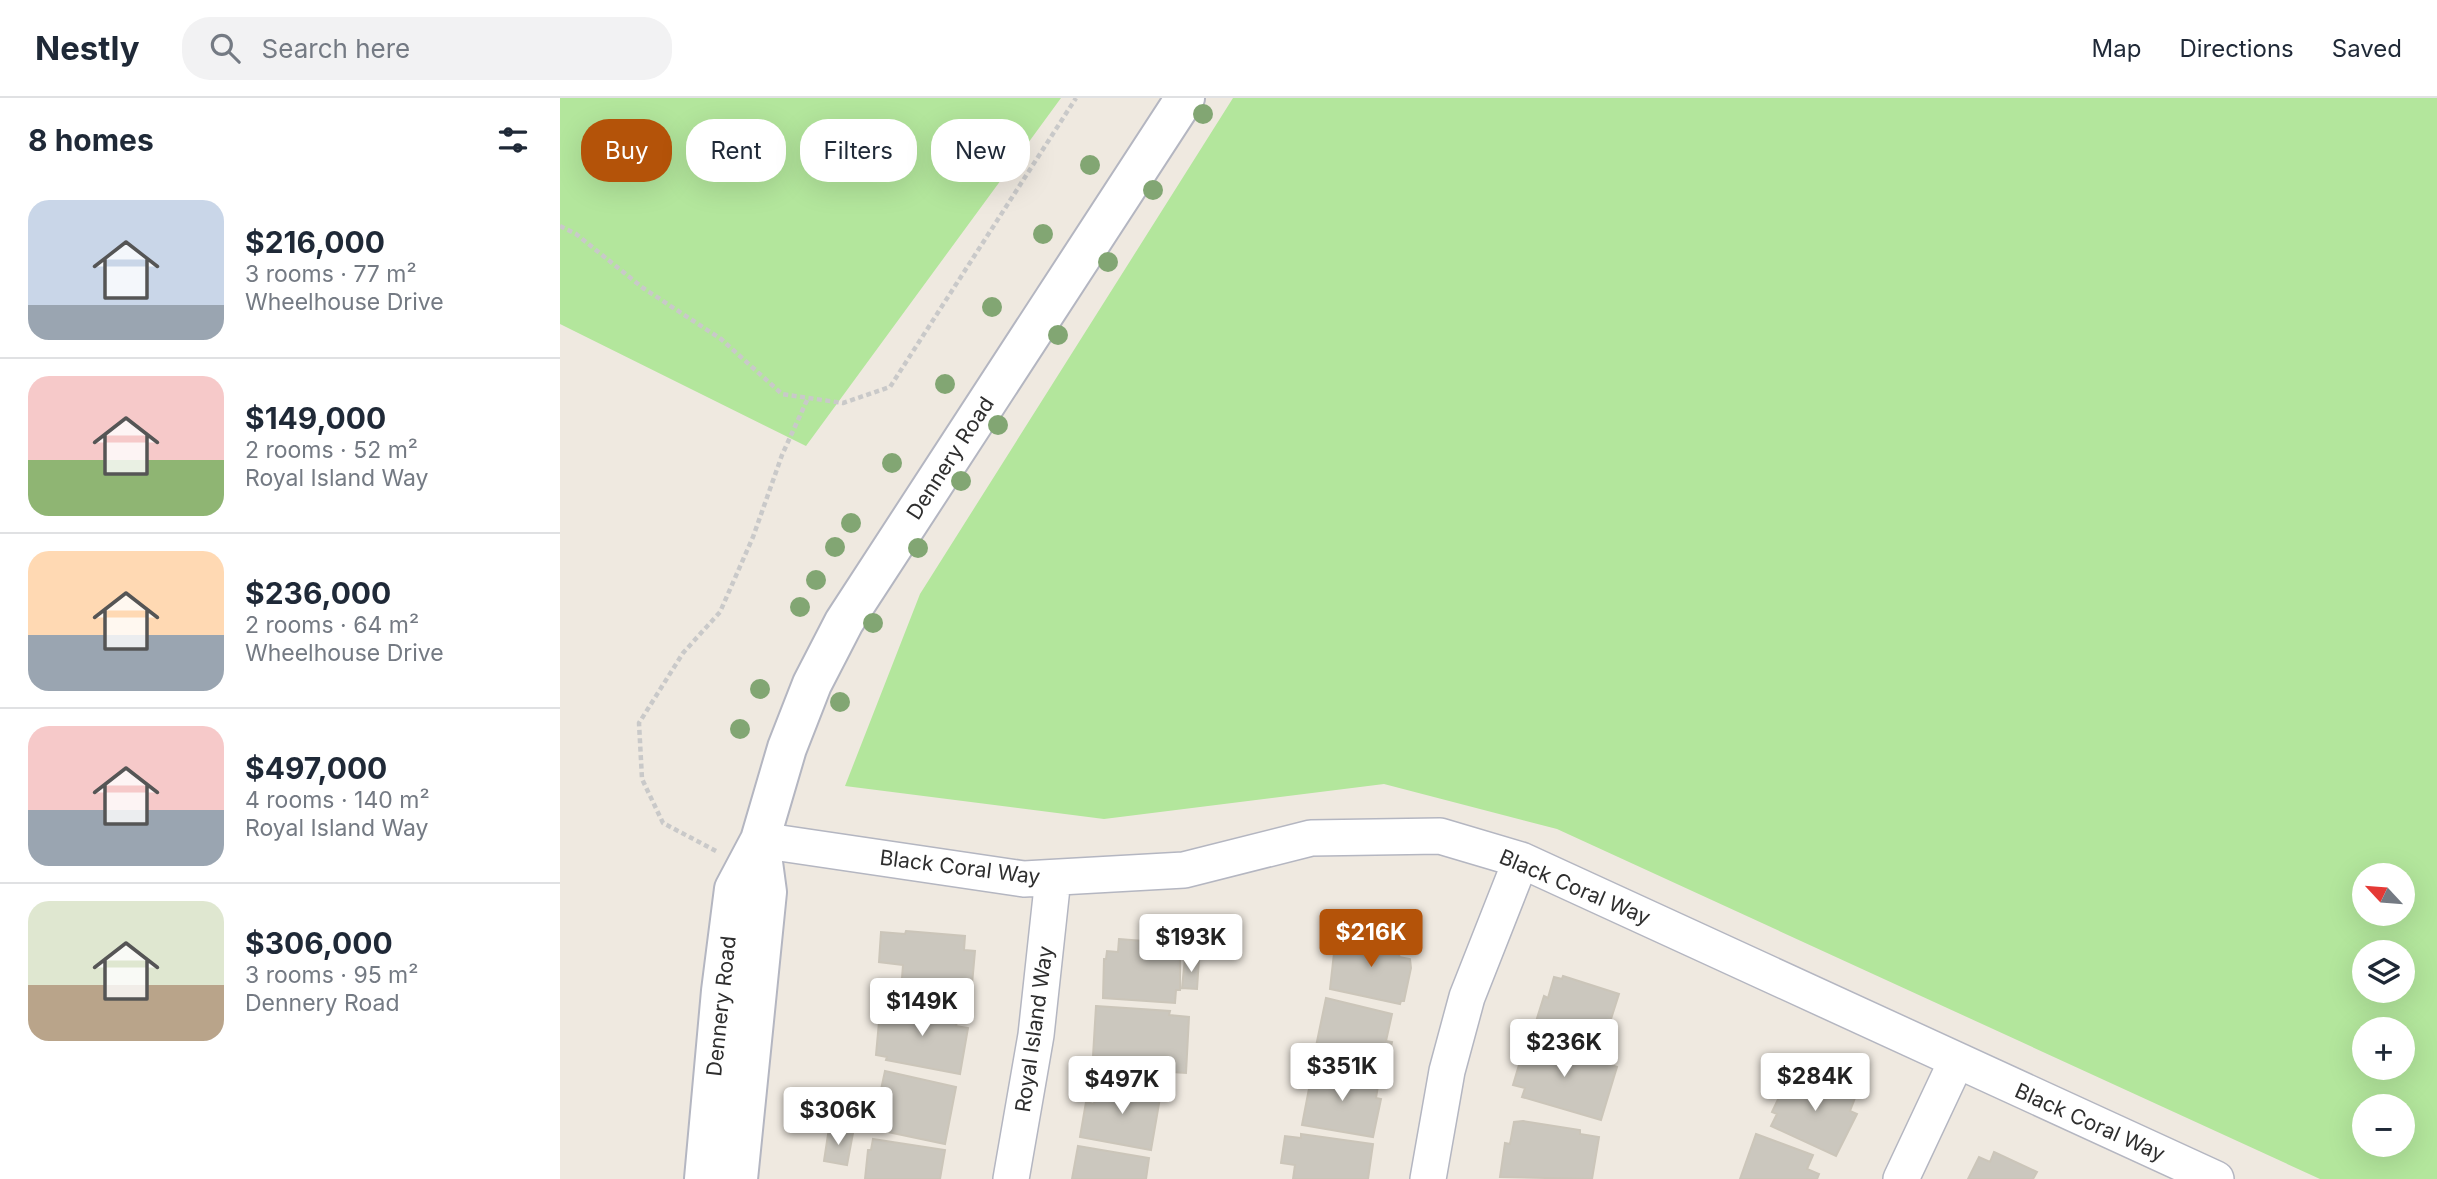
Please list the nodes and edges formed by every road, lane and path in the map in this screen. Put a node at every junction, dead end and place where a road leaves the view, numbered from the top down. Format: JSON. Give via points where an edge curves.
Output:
{"nodes":[{"id":1,"x":1076,"y":98,"type":"edge"},
{"id":2,"x":1185,"y":98,"type":"edge"},
{"id":3,"x":560,"y":226,"type":"edge"},
{"id":4,"x":808,"y":398,"type":"junction"},
{"id":5,"x":761,"y":840,"type":"junction"},
{"id":6,"x":1521,"y":860,"type":"junction"},
{"id":7,"x":1053,"y":877,"type":"junction"},
{"id":8,"x":1956,"y":1062,"type":"junction"},
{"id":9,"x":704,"y":1179,"type":"edge"},
{"id":10,"x":738,"y":1179,"type":"edge"},
{"id":11,"x":1011,"y":1179,"type":"edge"},
{"id":12,"x":1428,"y":1179,"type":"edge"},
{"id":13,"x":1901,"y":1179,"type":"edge"},
{"id":14,"x":2216,"y":1179,"type":"edge"}],
"edges":[{"from":1,"to":4,"type":"path","via":[[890,387],[843,403]]},
{"from":2,"to":5,"type":"street","name":"Dennery Road","via":[[844,622],[812,684],[787,748]]},
{"from":3,"to":4,"type":"path","via":[[721,339],[782,394]]},
{"from":4,"to":5,"type":"path","via":[[720,612],[683,653],[639,723],[642,779],[663,823],[715,851]]},
{"from":5,"to":7,"type":"street","name":"Black Coral Way","via":[[1024,879]]},
{"from":5,"to":9,"type":"street","name":"Dennery Road","via":[[734,889]]},
{"from":5,"to":10,"type":"street","name":"Dennery Road","via":[[767,892]]},
{"from":6,"to":7,"type":"street","name":"Black Coral Way","via":[[1440,836],[1311,838],[1184,870]]},
{"from":6,"to":8,"type":"street","name":"Black Coral Way"},
{"from":6,"to":12,"type":"street","via":[[1467,997],[1447,1071]]},
{"from":7,"to":11,"type":"street","name":"Royal Island Way","via":[[1036,1035]]},
{"from":8,"to":13,"type":"street"},
{"from":8,"to":14,"type":"street","name":"Black Coral Way"}]}
